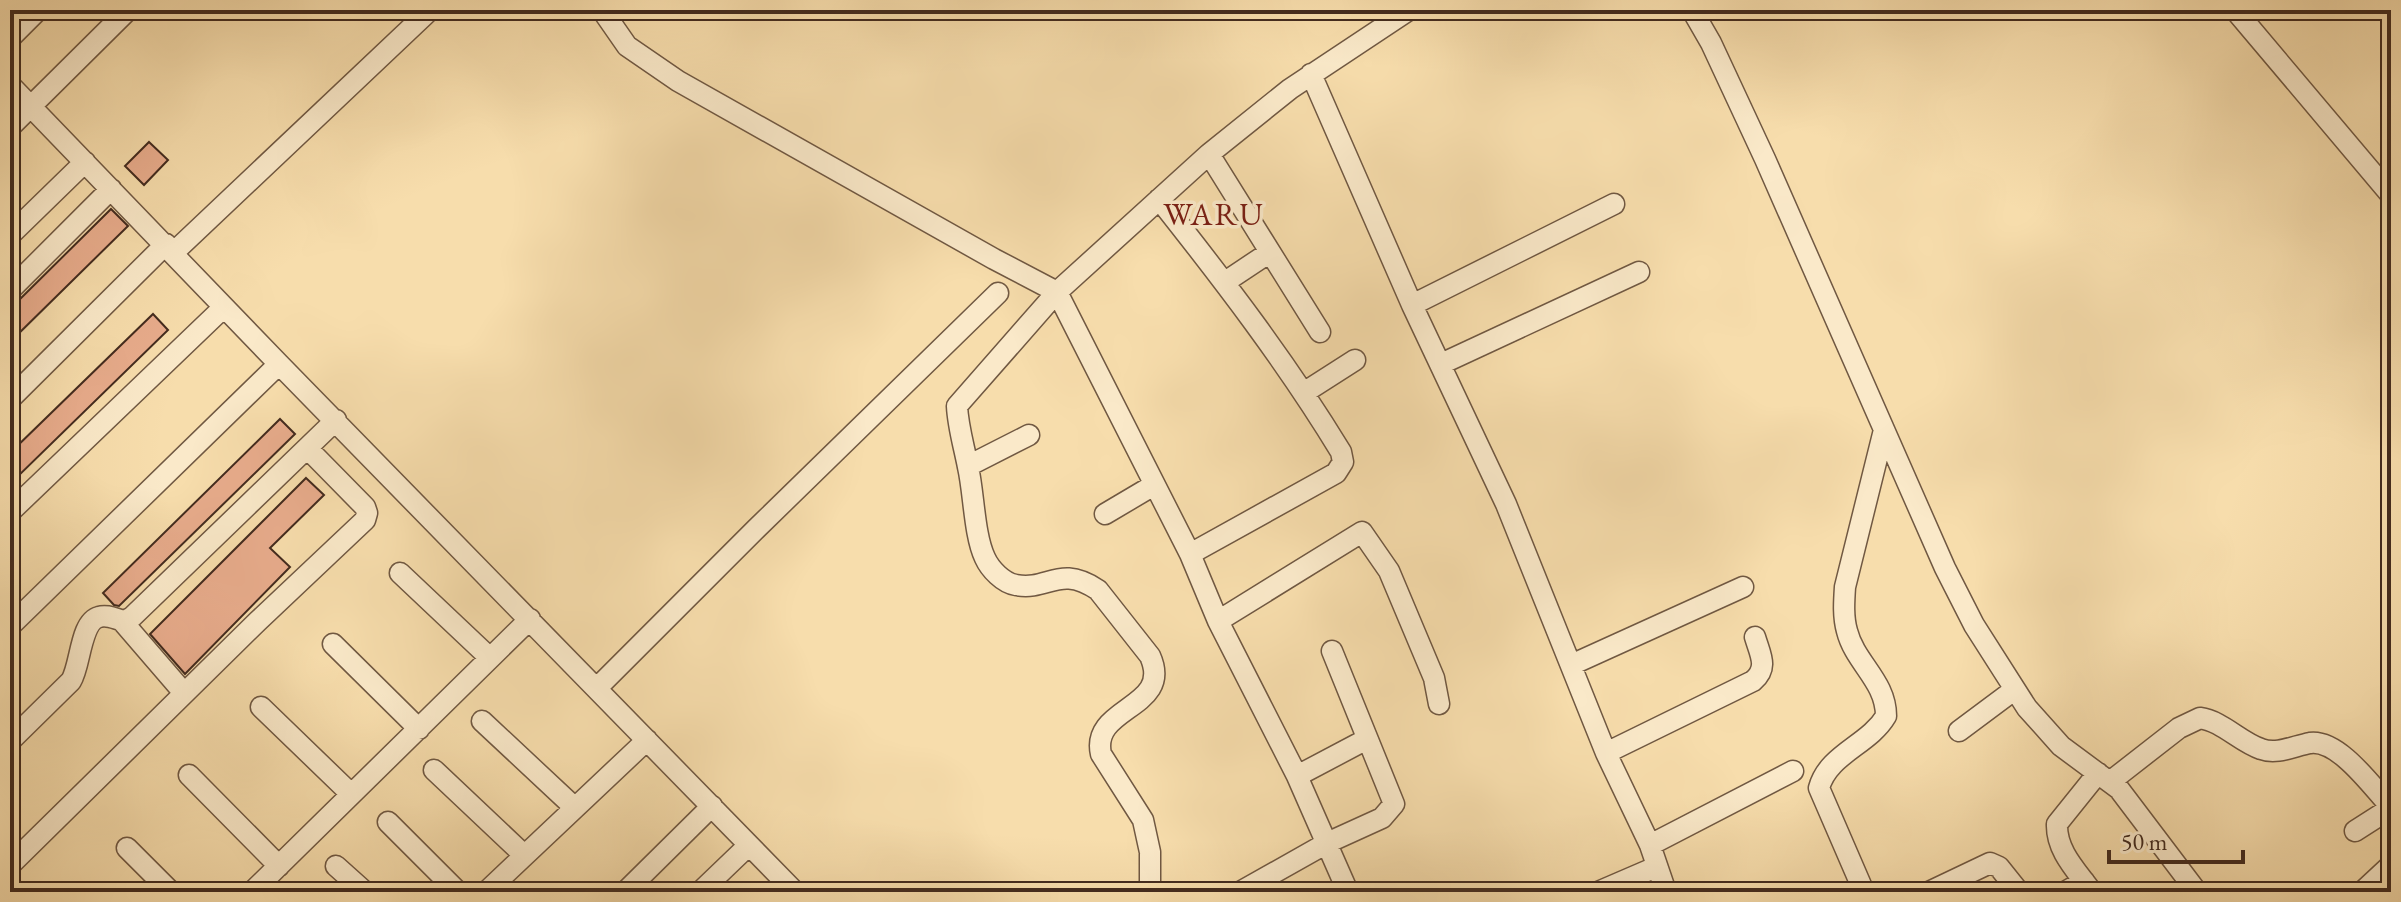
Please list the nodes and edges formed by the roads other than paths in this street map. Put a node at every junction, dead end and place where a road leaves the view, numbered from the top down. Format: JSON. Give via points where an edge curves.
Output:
{"nodes":[{"id":1,"x":38,"y":10,"type":"edge"},
{"id":2,"x":128,"y":10,"type":"edge"},
{"id":3,"x":430,"y":10,"type":"edge"},
{"id":4,"x":602,"y":10,"type":"edge"},
{"id":5,"x":1409,"y":10,"type":"edge"},
{"id":6,"x":1692,"y":10,"type":"edge"},
{"id":7,"x":2235,"y":10,"type":"edge"},
{"id":8,"x":10,"y":38,"type":"edge"},
{"id":9,"x":1301,"y":81,"type":"junction"},
{"id":10,"x":10,"y":85,"type":"edge"},
{"id":11,"x":30,"y":106,"type":"junction"},
{"id":12,"x":10,"y":127,"type":"edge"},
{"id":13,"x":1209,"y":154,"type":"junction"},
{"id":14,"x":85,"y":162,"type":"junction"},
{"id":15,"x":111,"y":189,"type":"junction"},
{"id":16,"x":2391,"y":195,"type":"edge"},
{"id":17,"x":1159,"y":199,"type":"junction"},
{"id":18,"x":1614,"y":204,"type":"dead end"},
{"id":19,"x":10,"y":235,"type":"edge"},
{"id":20,"x":169,"y":249,"type":"junction"},
{"id":21,"x":1270,"y":252,"type":"junction"},
{"id":22,"x":1639,"y":272,"type":"dead end"},
{"id":23,"x":1225,"y":282,"type":"junction"},
{"id":24,"x":10,"y":290,"type":"edge"},
{"id":25,"x":1057,"y":292,"type":"junction"},
{"id":26,"x":998,"y":293,"type":"dead end"},
{"id":27,"x":1412,"y":305,"type":"junction"},
{"id":28,"x":224,"y":307,"type":"junction"},
{"id":29,"x":1320,"y":332,"type":"dead end"},
{"id":30,"x":1355,"y":360,"type":"dead end"},
{"id":31,"x":279,"y":364,"type":"junction"},
{"id":32,"x":1441,"y":364,"type":"junction"},
{"id":33,"x":1305,"y":392,"type":"junction"},
{"id":34,"x":10,"y":399,"type":"edge"},
{"id":35,"x":336,"y":420,"type":"junction"},
{"id":36,"x":1884,"y":430,"type":"junction"},
{"id":37,"x":1029,"y":435,"type":"dead end"},
{"id":38,"x":308,"y":449,"type":"junction"},
{"id":39,"x":968,"y":466,"type":"junction"},
{"id":40,"x":1154,"y":485,"type":"junction"},
{"id":41,"x":10,"y":512,"type":"edge"},
{"id":42,"x":1105,"y":514,"type":"dead end"},
{"id":43,"x":1190,"y":554,"type":"junction"},
{"id":44,"x":400,"y":573,"type":"dead end"},
{"id":45,"x":1743,"y":587,"type":"dead end"},
{"id":46,"x":530,"y":619,"type":"junction"},
{"id":47,"x":122,"y":621,"type":"junction"},
{"id":48,"x":1218,"y":621,"type":"junction"},
{"id":49,"x":10,"y":626,"type":"edge"},
{"id":50,"x":1755,"y":637,"type":"dead end"},
{"id":51,"x":333,"y":644,"type":"dead end"},
{"id":52,"x":1332,"y":651,"type":"dead end"},
{"id":53,"x":490,"y":658,"type":"junction"},
{"id":54,"x":1571,"y":665,"type":"junction"},
{"id":55,"x":597,"y":688,"type":"junction"},
{"id":56,"x":2014,"y":690,"type":"junction"},
{"id":57,"x":184,"y":693,"type":"junction"},
{"id":58,"x":1439,"y":704,"type":"dead end"},
{"id":59,"x":261,"y":707,"type":"dead end"},
{"id":60,"x":482,"y":721,"type":"dead end"},
{"id":61,"x":419,"y":729,"type":"junction"},
{"id":62,"x":1959,"y":731,"type":"dead end"},
{"id":63,"x":1367,"y":739,"type":"junction"},
{"id":64,"x":647,"y":740,"type":"junction"},
{"id":65,"x":10,"y":741,"type":"edge"},
{"id":66,"x":1606,"y":753,"type":"junction"},
{"id":67,"x":434,"y":770,"type":"dead end"},
{"id":68,"x":1793,"y":771,"type":"dead end"},
{"id":69,"x":189,"y":775,"type":"dead end"},
{"id":70,"x":1297,"y":776,"type":"junction"},
{"id":71,"x":2105,"y":777,"type":"junction"},
{"id":72,"x":350,"y":793,"type":"junction"},
{"id":73,"x":712,"y":806,"type":"junction"},
{"id":74,"x":574,"y":807,"type":"junction"},
{"id":75,"x":2391,"y":808,"type":"edge"},
{"id":76,"x":388,"y":822,"type":"dead end"},
{"id":77,"x":2355,"y":831,"type":"dead end"},
{"id":78,"x":1327,"y":843,"type":"junction"},
{"id":79,"x":749,"y":845,"type":"junction"},
{"id":80,"x":1650,"y":845,"type":"junction"},
{"id":81,"x":127,"y":848,"type":"dead end"},
{"id":82,"x":524,"y":855,"type":"junction"},
{"id":83,"x":10,"y":865,"type":"edge"},
{"id":84,"x":2391,"y":865,"type":"edge"},
{"id":85,"x":279,"y":866,"type":"junction"},
{"id":86,"x":336,"y":866,"type":"dead end"},
{"id":87,"x":1656,"y":867,"type":"junction"},
{"id":88,"x":2088,"y":886,"type":"edge"},
{"id":89,"x":171,"y":892,"type":"edge"},
{"id":90,"x":252,"y":892,"type":"edge"},
{"id":91,"x":365,"y":892,"type":"edge"},
{"id":92,"x":458,"y":892,"type":"edge"},
{"id":93,"x":486,"y":892,"type":"edge"},
{"id":94,"x":625,"y":892,"type":"edge"},
{"id":95,"x":700,"y":892,"type":"edge"},
{"id":96,"x":795,"y":892,"type":"edge"},
{"id":97,"x":1150,"y":892,"type":"edge"},
{"id":98,"x":1240,"y":892,"type":"edge"},
{"id":99,"x":1348,"y":892,"type":"edge"},
{"id":100,"x":1598,"y":892,"type":"edge"},
{"id":101,"x":1666,"y":892,"type":"edge"},
{"id":102,"x":1864,"y":892,"type":"edge"},
{"id":103,"x":1929,"y":892,"type":"edge"},
{"id":104,"x":2019,"y":892,"type":"edge"},
{"id":105,"x":2065,"y":892,"type":"edge"},
{"id":106,"x":2197,"y":892,"type":"edge"},
{"id":107,"x":2362,"y":892,"type":"edge"}],
"edges":[{"from":1,"to":8,"type":"street"},
{"from":2,"to":11,"type":"street"},
{"from":3,"to":20,"type":"street"},
{"from":4,"to":25,"type":"street","via":[[627,46],[678,81]]},
{"from":5,"to":9,"type":"street"},
{"from":6,"to":36,"type":"street","via":[[1765,159]]},
{"from":7,"to":16,"type":"street"},
{"from":9,"to":13,"type":"street"},
{"from":9,"to":27,"type":"street"},
{"from":10,"to":11,"type":"street"},
{"from":11,"to":12,"type":"street"},
{"from":11,"to":14,"type":"street"},
{"from":13,"to":17,"type":"street"},
{"from":13,"to":21,"type":"street"},
{"from":14,"to":15,"type":"street"},
{"from":14,"to":19,"type":"street"},
{"from":15,"to":20,"type":"street"},
{"from":15,"to":24,"type":"street"},
{"from":17,"to":23,"type":"street"},
{"from":17,"to":25,"type":"street"},
{"from":18,"to":27,"type":"street"},
{"from":20,"to":28,"type":"street"},
{"from":20,"to":34,"type":"street"},
{"from":21,"to":23,"type":"street"},
{"from":21,"to":29,"type":"street"},
{"from":22,"to":32,"type":"street"},
{"from":23,"to":33,"type":"street"},
{"from":25,"to":39,"type":"street","via":[[959,401]]},
{"from":25,"to":40,"type":"street"},
{"from":26,"to":55,"type":"street"},
{"from":27,"to":32,"type":"street"},
{"from":28,"to":31,"type":"street"},
{"from":28,"to":41,"type":"street"},
{"from":30,"to":33,"type":"street"},
{"from":31,"to":35,"type":"street"},
{"from":31,"to":49,"type":"street"},
{"from":32,"to":54,"type":"street","via":[[1506,504]]},
{"from":33,"to":43,"type":"street","via":[[1341,452],[1339,470]]},
{"from":35,"to":38,"type":"street"},
{"from":35,"to":46,"type":"street"},
{"from":36,"to":56,"type":"street","via":[[1957,591]]},
{"from":36,"to":102,"type":"street","via":[[1845,587],[1844,610],[1853,646],[1883,693],[1886,716],[1870,736],[1833,764],[1819,788]]},
{"from":37,"to":39,"type":"street"},
{"from":38,"to":47,"type":"street"},
{"from":38,"to":57,"type":"street","via":[[365,507],[367,517]]},
{"from":39,"to":97,"type":"street","via":[[985,559],[1003,581],[1020,586],[1062,578],[1087,583],[1098,590],[1154,664],[1150,691],[1105,729],[1099,747],[1143,820]]},
{"from":40,"to":42,"type":"street"},
{"from":40,"to":43,"type":"street"},
{"from":43,"to":48,"type":"street"},
{"from":44,"to":53,"type":"street"},
{"from":45,"to":54,"type":"street"},
{"from":46,"to":53,"type":"street"},
{"from":46,"to":55,"type":"street"},
{"from":47,"to":57,"type":"street"},
{"from":47,"to":65,"type":"street","via":[[102,616],[91,622],[71,681]]},
{"from":48,"to":58,"type":"street","via":[[1362,532],[1389,571],[1431,670]]},
{"from":48,"to":70,"type":"street"},
{"from":50,"to":66,"type":"street","via":[[1763,664],[1760,676]]},
{"from":51,"to":61,"type":"street"},
{"from":52,"to":63,"type":"street"},
{"from":53,"to":61,"type":"street"},
{"from":54,"to":66,"type":"street"},
{"from":55,"to":64,"type":"street"},
{"from":56,"to":62,"type":"street"},
{"from":56,"to":71,"type":"street","via":[[2061,746]]},
{"from":57,"to":83,"type":"street"},
{"from":59,"to":72,"type":"street"},
{"from":60,"to":74,"type":"street"},
{"from":61,"to":72,"type":"street"},
{"from":63,"to":70,"type":"street"},
{"from":63,"to":78,"type":"street","via":[[1394,804],[1382,818]]},
{"from":64,"to":73,"type":"street"},
{"from":64,"to":74,"type":"street"},
{"from":66,"to":80,"type":"street"},
{"from":67,"to":82,"type":"street"},
{"from":68,"to":80,"type":"street"},
{"from":69,"to":85,"type":"street"},
{"from":70,"to":78,"type":"street"},
{"from":71,"to":75,"type":"street","via":[[2200,718],[2268,751],[2327,744]]},
{"from":71,"to":88,"type":"street","via":[[2057,824],[2064,855]]},
{"from":71,"to":106,"type":"street","via":[[2129,799]]},
{"from":72,"to":85,"type":"street"},
{"from":73,"to":79,"type":"street"},
{"from":73,"to":94,"type":"street"},
{"from":74,"to":82,"type":"street"},
{"from":75,"to":77,"type":"street"},
{"from":76,"to":92,"type":"street"},
{"from":78,"to":98,"type":"street"},
{"from":78,"to":99,"type":"street"},
{"from":79,"to":95,"type":"street"},
{"from":79,"to":96,"type":"street"},
{"from":80,"to":87,"type":"street"},
{"from":81,"to":89,"type":"street"},
{"from":82,"to":93,"type":"street"},
{"from":84,"to":107,"type":"street"},
{"from":85,"to":90,"type":"street"},
{"from":86,"to":91,"type":"street"},
{"from":87,"to":100,"type":"street"},
{"from":87,"to":101,"type":"street"},
{"from":88,"to":105,"type":"street"},
{"from":103,"to":104,"type":"street","via":[[1990,863]]}]}
